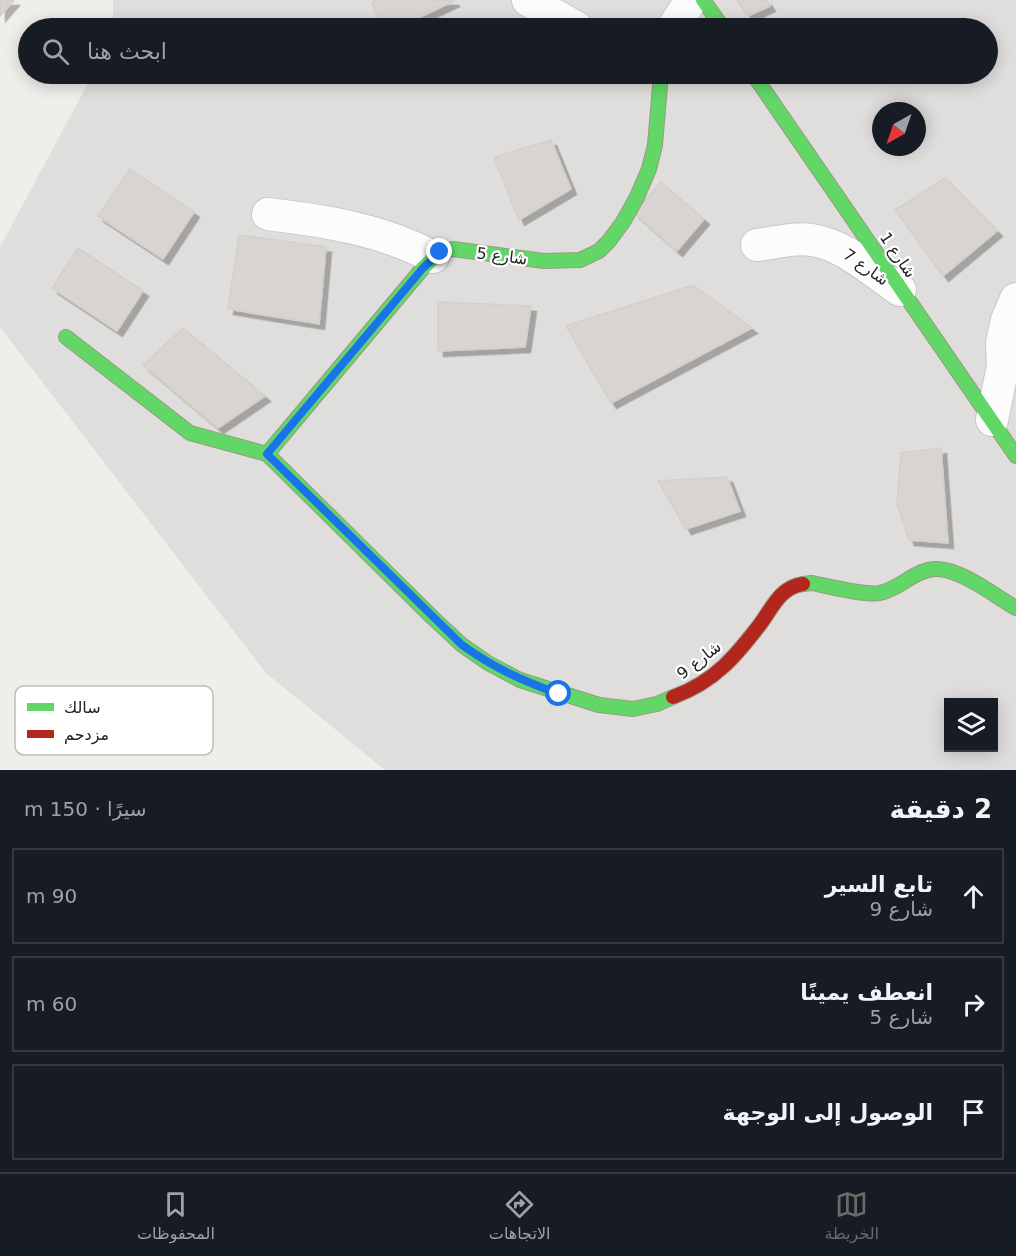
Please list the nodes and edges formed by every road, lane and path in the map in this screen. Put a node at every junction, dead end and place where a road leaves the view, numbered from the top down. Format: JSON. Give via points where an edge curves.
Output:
{"nodes":[{"id":1,"x":528,"y":0,"type":"edge"},
{"id":2,"x":691,"y":0,"type":"edge"},
{"id":3,"x":703,"y":0,"type":"edge"},
{"id":4,"x":558,"y":18,"type":"edge"},
{"id":5,"x":679,"y":18,"type":"edge"},
{"id":6,"x":716,"y":18,"type":"edge"},
{"id":7,"x":660,"y":84,"type":"edge"},
{"id":8,"x":760,"y":84,"type":"edge"},
{"id":9,"x":268,"y":214,"type":"dead end"},
{"id":10,"x":757,"y":245,"type":"dead end"},
{"id":11,"x":433,"y":257,"type":"junction"},
{"id":12,"x":904,"y":292,"type":"junction"},
{"id":13,"x":1016,"y":299,"type":"edge"},
{"id":14,"x":66,"y":337,"type":"dead end"},
{"id":15,"x":992,"y":420,"type":"junction"},
{"id":16,"x":267,"y":454,"type":"junction"},
{"id":17,"x":1016,"y":456,"type":"edge"},
{"id":18,"x":1016,"y":608,"type":"edge"}],
"edges":[{"from":1,"to":4,"type":"street"},
{"from":2,"to":5,"type":"street"},
{"from":3,"to":6,"type":"street"},
{"from":7,"to":11,"type":"street","name":"شارع 5","via":[[653,155],[636,199],[624,221],[593,255],[571,262],[453,249]]},
{"from":8,"to":12,"type":"street","name":"شارع 1"},
{"from":9,"to":11,"type":"street","via":[[378,233]]},
{"from":10,"to":12,"type":"street","name":"شارع 7","via":[[810,239],[829,244],[841,248]]},
{"from":11,"to":16,"type":"street"},
{"from":12,"to":15,"type":"street","name":"شارع 1"},
{"from":13,"to":15,"type":"street","via":[[1002,343],[1003,366]]},
{"from":14,"to":16,"type":"street","via":[[190,433]]},
{"from":15,"to":17,"type":"street","name":"شارع 1"},
{"from":16,"to":18,"type":"street","name":"شارع 9","via":[[462,645],[520,680],[599,705],[633,709],[657,705],[692,690],[724,666],[759,626],[774,601],[794,585],[812,582],[878,594],[894,589],[923,570],[940,569],[961,576]]}]}
